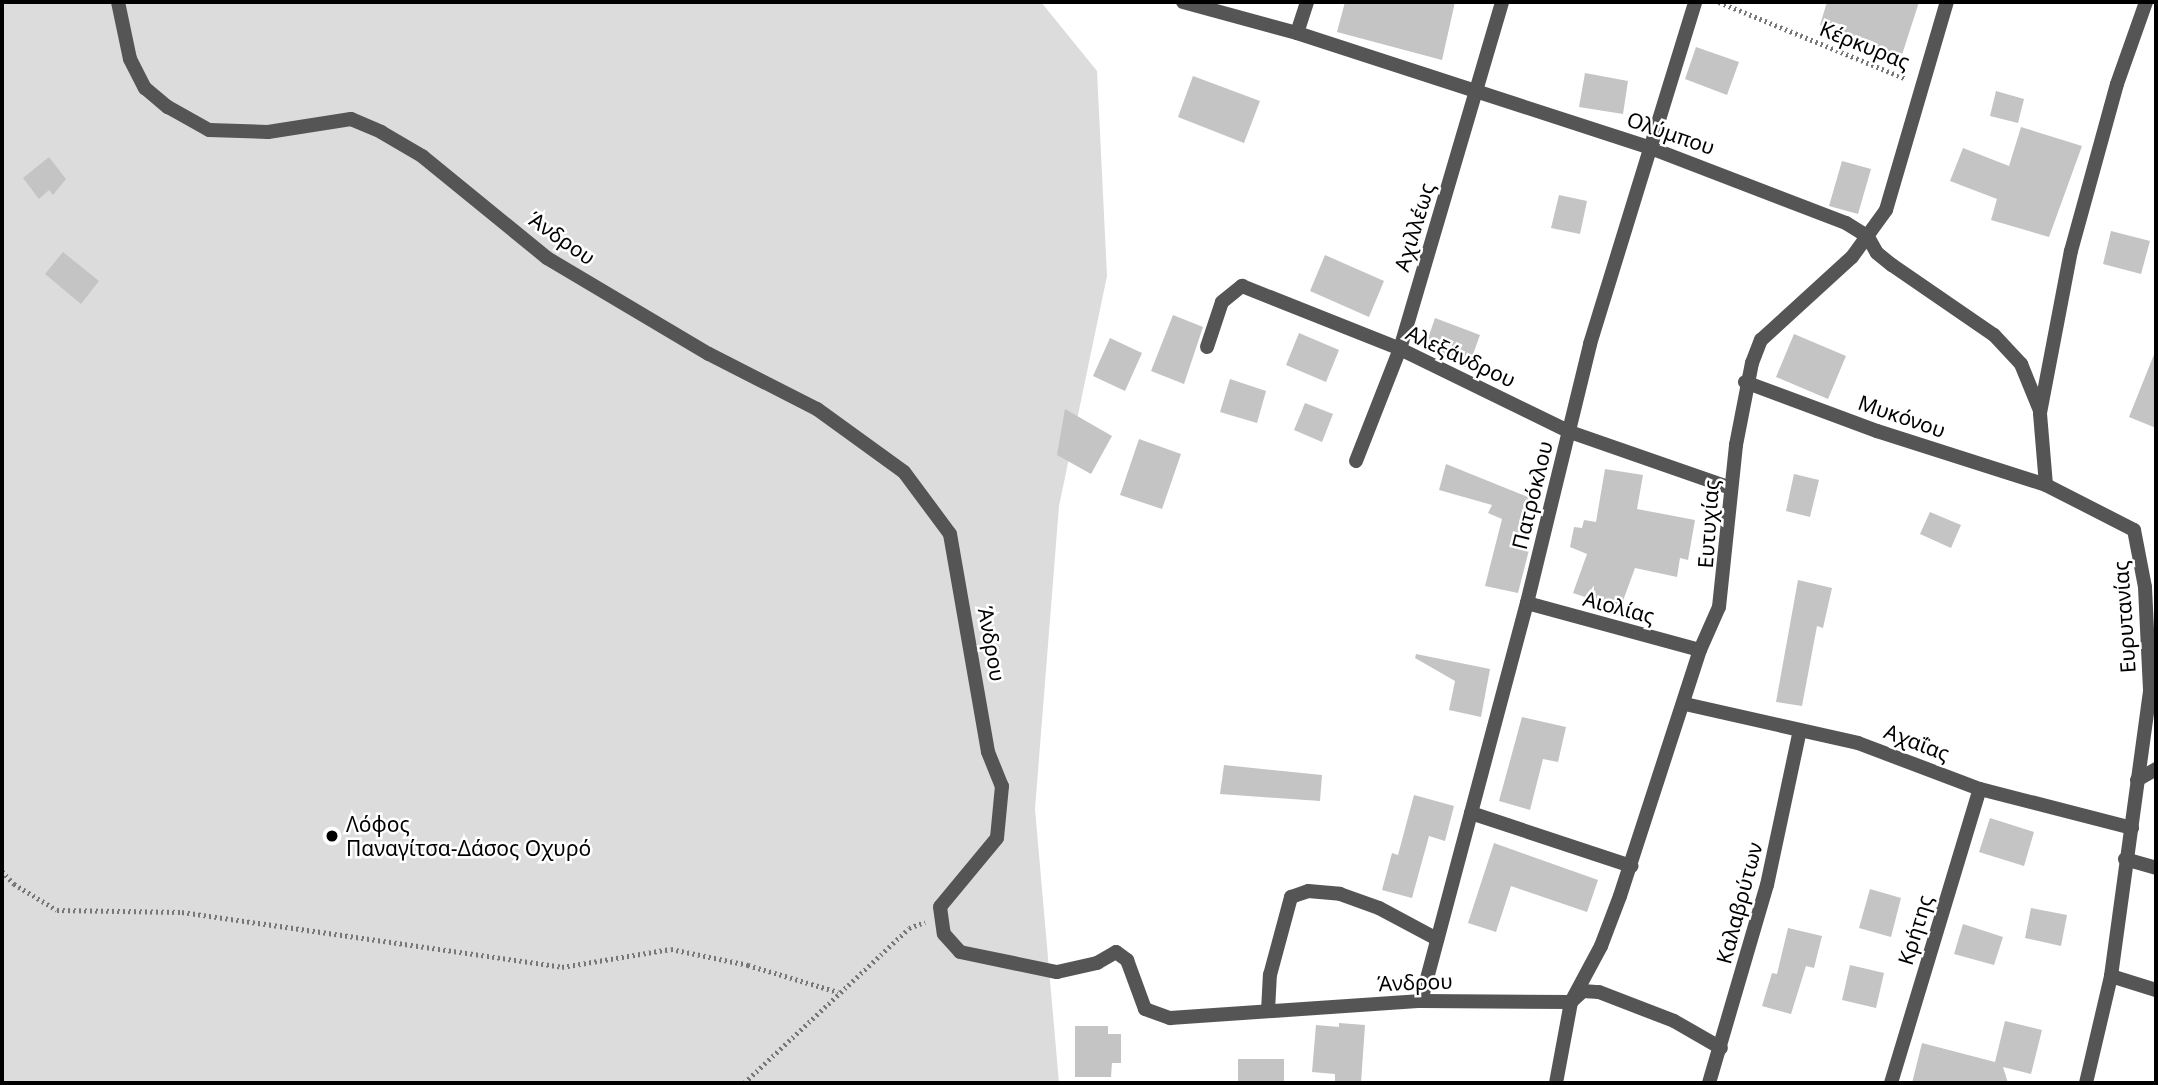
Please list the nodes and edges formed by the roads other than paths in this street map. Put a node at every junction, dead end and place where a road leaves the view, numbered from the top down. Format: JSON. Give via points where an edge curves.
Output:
{"nodes":[{"id":1,"x":118,"y":2,"type":"edge"},
{"id":2,"x":1182,"y":2,"type":"edge"},
{"id":3,"x":1307,"y":2,"type":"edge"},
{"id":4,"x":1502,"y":2,"type":"edge"},
{"id":5,"x":1695,"y":2,"type":"edge"},
{"id":6,"x":1947,"y":2,"type":"edge"},
{"id":7,"x":2147,"y":2,"type":"edge"},
{"id":8,"x":1297,"y":33,"type":"junction"},
{"id":9,"x":1477,"y":92,"type":"junction"},
{"id":10,"x":1648,"y":147,"type":"junction"},
{"id":11,"x":1868,"y":237,"type":"junction"},
{"id":12,"x":1207,"y":347,"type":"dead end"},
{"id":13,"x":1400,"y":349,"type":"junction"},
{"id":14,"x":1745,"y":382,"type":"junction"},
{"id":15,"x":2040,"y":413,"type":"junction"},
{"id":16,"x":1570,"y":432,"type":"junction"},
{"id":17,"x":1356,"y":461,"type":"dead end"},
{"id":18,"x":2046,"y":485,"type":"junction"},
{"id":19,"x":1731,"y":488,"type":"junction"},
{"id":20,"x":2156,"y":585,"type":"edge"},
{"id":21,"x":1527,"y":603,"type":"junction"},
{"id":22,"x":2146,"y":606,"type":"junction"},
{"id":23,"x":1700,"y":650,"type":"junction"},
{"id":24,"x":1685,"y":704,"type":"junction"},
{"id":25,"x":1800,"y":730,"type":"junction"},
{"id":26,"x":2156,"y":769,"type":"edge"},
{"id":27,"x":2137,"y":780,"type":"junction"},
{"id":28,"x":1980,"y":789,"type":"junction"},
{"id":29,"x":1471,"y":813,"type":"junction"},
{"id":30,"x":2132,"y":828,"type":"junction"},
{"id":31,"x":2125,"y":859,"type":"junction"},
{"id":32,"x":1631,"y":866,"type":"junction"},
{"id":33,"x":2156,"y":868,"type":"edge"},
{"id":34,"x":1437,"y":939,"type":"junction"},
{"id":35,"x":2110,"y":976,"type":"junction"},
{"id":36,"x":2156,"y":990,"type":"edge"},
{"id":37,"x":1421,"y":1001,"type":"junction"},
{"id":38,"x":1571,"y":1002,"type":"junction"},
{"id":39,"x":1268,"y":1011,"type":"junction"},
{"id":40,"x":1721,"y":1048,"type":"junction"},
{"id":41,"x":1556,"y":1083,"type":"edge"},
{"id":42,"x":1709,"y":1083,"type":"edge"},
{"id":43,"x":1891,"y":1083,"type":"edge"},
{"id":44,"x":2086,"y":1083,"type":"edge"}],
"edges":[{"from":1,"to":39,"type":"street","name":"Άνδρου","via":[[130,59],[145,88],[168,107],[209,130],[268,132],[351,119],[381,132],[422,156],[547,258],[709,354],[817,409],[904,472],[950,534],[988,752],[1002,786],[997,838],[940,907],[949,942],[977,958],[1058,972],[1097,963],[1111,952],[1121,954],[1138,997],[1155,1016]]},
{"from":2,"to":8,"type":"street","name":"Ολύμπου"},
{"from":3,"to":8,"type":"street"},
{"from":4,"to":9,"type":"street","name":"Αχιλλέως"},
{"from":5,"to":10,"type":"street","name":"Πατρόκλου"},
{"from":6,"to":11,"type":"street","name":"Ευτυχίας","via":[[1886,210]]},
{"from":7,"to":15,"type":"street","via":[[2117,83],[2071,251]]},
{"from":8,"to":9,"type":"street","name":"Ολύμπου"},
{"from":9,"to":10,"type":"street","name":"Ολύμπου"},
{"from":9,"to":13,"type":"street","name":"Αχιλλέως"},
{"from":10,"to":11,"type":"street","name":"Ολύμπου","via":[[1753,183]]},
{"from":10,"to":16,"type":"street","name":"Πατρόκλου","via":[[1590,344]]},
{"from":11,"to":14,"type":"street","name":"Ευτυχίας","via":[[1761,340]]},
{"from":11,"to":15,"type":"street","name":"Ολύμπου","via":[[1877,253],[1994,335],[2021,364]]},
{"from":12,"to":13,"type":"street","name":"Αλεξάνδρου","via":[[1223,302],[1242,286]]},
{"from":13,"to":16,"type":"street","name":"Αλεξάνδρου"},
{"from":13,"to":17,"type":"street","name":"Αχιλλέως"},
{"from":14,"to":18,"type":"street","name":"Μυκόνου","via":[[1877,431]]},
{"from":14,"to":19,"type":"street","name":"Ευτυχίας"},
{"from":15,"to":18,"type":"street"},
{"from":16,"to":19,"type":"street","name":"Αλεξάνδρου"},
{"from":16,"to":21,"type":"street","name":"Πατρόκλου"},
{"from":18,"to":22,"type":"street","name":"Ευρυτανίας","via":[[2134,530]]},
{"from":19,"to":23,"type":"street","name":"Ευτυχίας","via":[[1725,583]]},
{"from":20,"to":22,"type":"street"},
{"from":21,"to":23,"type":"street","name":"Αιολίας"},
{"from":21,"to":29,"type":"street","name":"Πατρόκλου"},
{"from":22,"to":27,"type":"street","name":"Ευρυτανίας","via":[[2150,690]]},
{"from":23,"to":24,"type":"street","name":"Ευτυχίας"},
{"from":24,"to":25,"type":"street","name":"Αχαΐας"},
{"from":24,"to":32,"type":"street","name":"Ευτυχίας"},
{"from":25,"to":28,"type":"street","name":"Αχαΐας","via":[[1879,750]]},
{"from":25,"to":40,"type":"street","name":"Καλαβρύτων","via":[[1767,885]]},
{"from":26,"to":27,"type":"street"},
{"from":27,"to":30,"type":"street","name":"Ευρυτανίας"},
{"from":28,"to":30,"type":"street","name":"Αχαΐας"},
{"from":28,"to":43,"type":"street","name":"Κρήτης"},
{"from":29,"to":32,"type":"street"},
{"from":29,"to":34,"type":"street","name":"Πατρόκλου"},
{"from":30,"to":31,"type":"street","name":"Ευρυτανίας"},
{"from":31,"to":33,"type":"street"},
{"from":31,"to":35,"type":"street","name":"Ευρυτανίας"},
{"from":32,"to":38,"type":"street","name":"Ευτυχίας","via":[[1601,946]]},
{"from":34,"to":37,"type":"street","name":"Πατρόκλου"},
{"from":34,"to":39,"type":"street","via":[[1379,908],[1340,894],[1308,891],[1291,897],[1272,964]]},
{"from":35,"to":36,"type":"street"},
{"from":35,"to":44,"type":"street","name":"Ευρυτανίας"},
{"from":37,"to":38,"type":"street","name":"Άνδρου"},
{"from":37,"to":39,"type":"street","name":"Άνδρου"},
{"from":38,"to":40,"type":"street","name":"Άνδρου","via":[[1583,991],[1614,994]]},
{"from":38,"to":41,"type":"street","name":"Ευτυχίας"},
{"from":40,"to":42,"type":"street","name":"Καλαβρύτων"}]}
